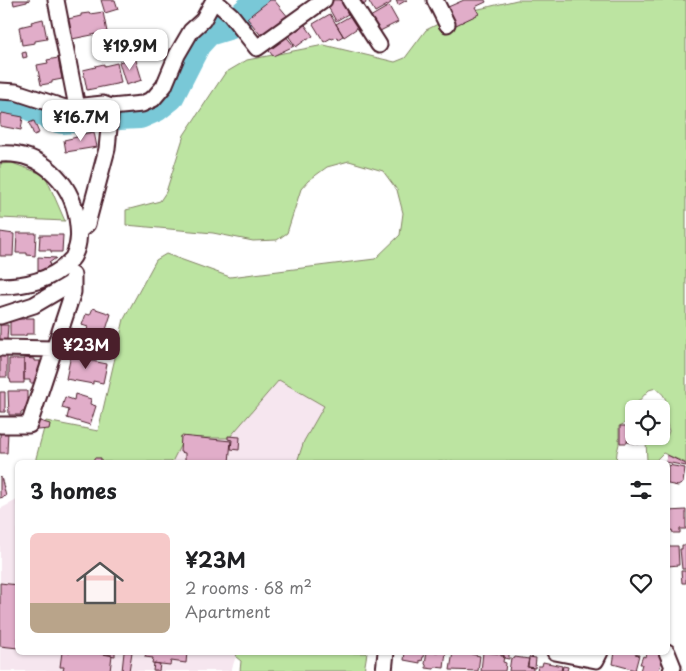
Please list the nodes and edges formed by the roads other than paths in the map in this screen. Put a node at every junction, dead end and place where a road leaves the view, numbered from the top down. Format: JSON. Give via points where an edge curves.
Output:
{"nodes":[{"id":1,"x":56,"y":0,"type":"edge"},
{"id":2,"x":214,"y":0,"type":"edge"},
{"id":3,"x":324,"y":0,"type":"edge"},
{"id":4,"x":350,"y":0,"type":"edge"},
{"id":5,"x":435,"y":0,"type":"edge"},
{"id":6,"x":447,"y":24,"type":"dead end"},
{"id":7,"x":379,"y":45,"type":"dead end"},
{"id":8,"x":0,"y":91,"type":"edge"},
{"id":9,"x":77,"y":107,"type":"junction"},
{"id":10,"x":111,"y":113,"type":"junction"},
{"id":11,"x":0,"y":154,"type":"edge"},
{"id":12,"x":79,"y":231,"type":"junction"},
{"id":13,"x":74,"y":257,"type":"junction"},
{"id":14,"x":73,"y":282,"type":"junction"},
{"id":15,"x":0,"y":286,"type":"edge"},
{"id":16,"x":0,"y":316,"type":"edge"},
{"id":17,"x":0,"y":348,"type":"edge"},
{"id":18,"x":54,"y":349,"type":"junction"},
{"id":19,"x":0,"y":425,"type":"edge"},
{"id":20,"x":386,"y":655,"type":"edge"},
{"id":21,"x":570,"y":655,"type":"edge"},
{"id":22,"x":598,"y":655,"type":"edge"},
{"id":23,"x":668,"y":655,"type":"edge"},
{"id":24,"x":384,"y":671,"type":"edge"},
{"id":25,"x":671,"y":671,"type":"edge"}],
"edges":[{"from":1,"to":9,"type":"street"},
{"from":2,"to":3,"type":"street","via":[[257,48]]},
{"from":2,"to":10,"type":"street","via":[[176,55],[164,86],[153,99]]},
{"from":4,"to":7,"type":"street"},
{"from":5,"to":6,"type":"street"},
{"from":8,"to":9,"type":"street","via":[[16,92],[65,108]]},
{"from":9,"to":10,"type":"street","via":[[103,104]]},
{"from":10,"to":12,"type":"street","via":[[107,149],[87,224]]},
{"from":11,"to":12,"type":"street","via":[[28,156],[48,167],[64,184],[75,206]]},
{"from":12,"to":13,"type":"street"},
{"from":13,"to":14,"type":"street"},
{"from":13,"to":15,"type":"street","via":[[43,280]]},
{"from":14,"to":16,"type":"street","via":[[34,305]]},
{"from":14,"to":18,"type":"street","via":[[73,292]]},
{"from":17,"to":18,"type":"street"},
{"from":18,"to":19,"type":"street","via":[[30,425]]},
{"from":20,"to":24,"type":"street"},
{"from":21,"to":22,"type":"street","via":[[596,660]]},
{"from":23,"to":25,"type":"street","via":[[673,667]]}]}
